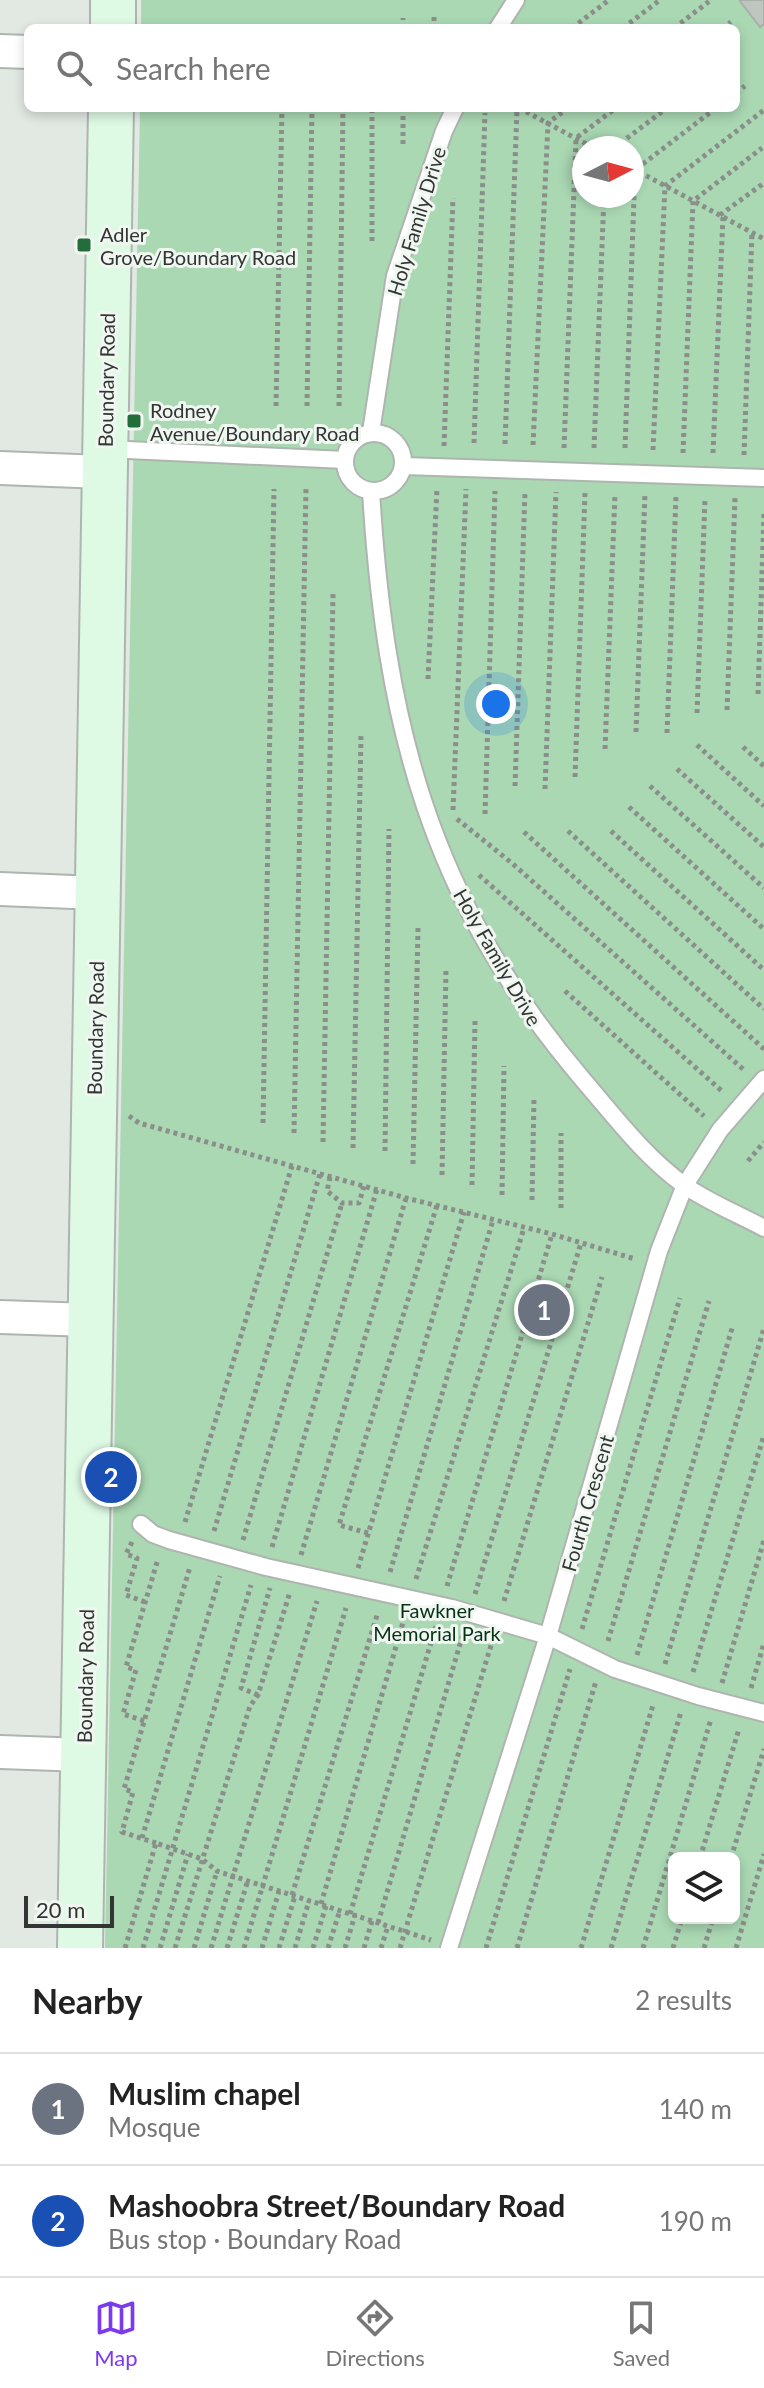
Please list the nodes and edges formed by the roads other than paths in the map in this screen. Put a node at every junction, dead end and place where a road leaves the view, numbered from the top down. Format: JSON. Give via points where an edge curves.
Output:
{"nodes":[{"id":1,"x":113,"y":0,"type":"edge"},
{"id":2,"x":516,"y":0,"type":"edge"},
{"id":3,"x":113,"y":24,"type":"edge"},
{"id":4,"x":501,"y":24,"type":"edge"},
{"id":5,"x":0,"y":51,"type":"edge"},
{"id":6,"x":24,"y":52,"type":"edge"},
{"id":7,"x":111,"y":112,"type":"edge"},
{"id":8,"x":453,"y":112,"type":"edge"},
{"id":9,"x":371,"y":432,"type":"junction"},
{"id":10,"x":104,"y":460,"type":"junction"},
{"id":11,"x":345,"y":460,"type":"junction"},
{"id":12,"x":404,"y":466,"type":"junction"},
{"id":13,"x":0,"y":468,"type":"edge"},
{"id":14,"x":764,"y":478,"type":"edge"},
{"id":15,"x":371,"y":491,"type":"junction"},
{"id":16,"x":0,"y":889,"type":"edge"},
{"id":17,"x":97,"y":893,"type":"junction"},
{"id":18,"x":762,"y":1082,"type":"edge"},
{"id":19,"x":685,"y":1185,"type":"junction"},
{"id":20,"x":764,"y":1228,"type":"edge"},
{"id":21,"x":0,"y":1317,"type":"edge"},
{"id":22,"x":90,"y":1320,"type":"junction"},
{"id":23,"x":141,"y":1524,"type":"road end"},
{"id":24,"x":548,"y":1636,"type":"junction"},
{"id":25,"x":764,"y":1713,"type":"edge"},
{"id":26,"x":0,"y":1752,"type":"edge"},
{"id":27,"x":84,"y":1755,"type":"junction"},
{"id":28,"x":449,"y":1947,"type":"edge"},
{"id":29,"x":80,"y":1948,"type":"edge"}],
"edges":[{"from":1,"to":3,"type":"main road"},
{"from":2,"to":4,"type":"lane"},
{"from":5,"to":6,"type":"street"},
{"from":7,"to":10,"type":"main road","name":"Boundary Road"},
{"from":8,"to":9,"type":"lane","name":"Holy Family Drive","via":[[395,276]]},
{"from":9,"to":11,"type":"lane","via":[[350,444]]},
{"from":9,"to":12,"type":"lane","via":[[395,441]]},
{"from":10,"to":11,"type":"lane"},
{"from":10,"to":13,"type":"street"},
{"from":10,"to":17,"type":"main road","name":"Boundary Road"},
{"from":11,"to":15,"type":"lane","via":[[349,477]]},
{"from":12,"to":14,"type":"lane"},
{"from":12,"to":15,"type":"lane","via":[[389,487]]},
{"from":15,"to":19,"type":"lane","name":"Holy Family Drive","via":[[378,590],[403,738],[459,895],[543,1033],[623,1128]]},
{"from":16,"to":17,"type":"street"},
{"from":17,"to":22,"type":"main road","name":"Boundary Road"},
{"from":18,"to":19,"type":"lane","name":"Fourth Crescent","via":[[720,1130]]},
{"from":19,"to":20,"type":"lane","name":"Holy Family Drive"},
{"from":19,"to":24,"type":"lane","name":"Fourth Crescent","via":[[655,1265]]},
{"from":21,"to":22,"type":"street"},
{"from":22,"to":27,"type":"main road","name":"Boundary Road"},
{"from":23,"to":24,"type":"lane","via":[[153,1534],[266,1567]]},
{"from":24,"to":25,"type":"lane","via":[[632,1674]]},
{"from":24,"to":28,"type":"lane","name":"Fourth Crescent"},
{"from":26,"to":27,"type":"street"},
{"from":27,"to":29,"type":"main road","name":"Boundary Road"}]}
